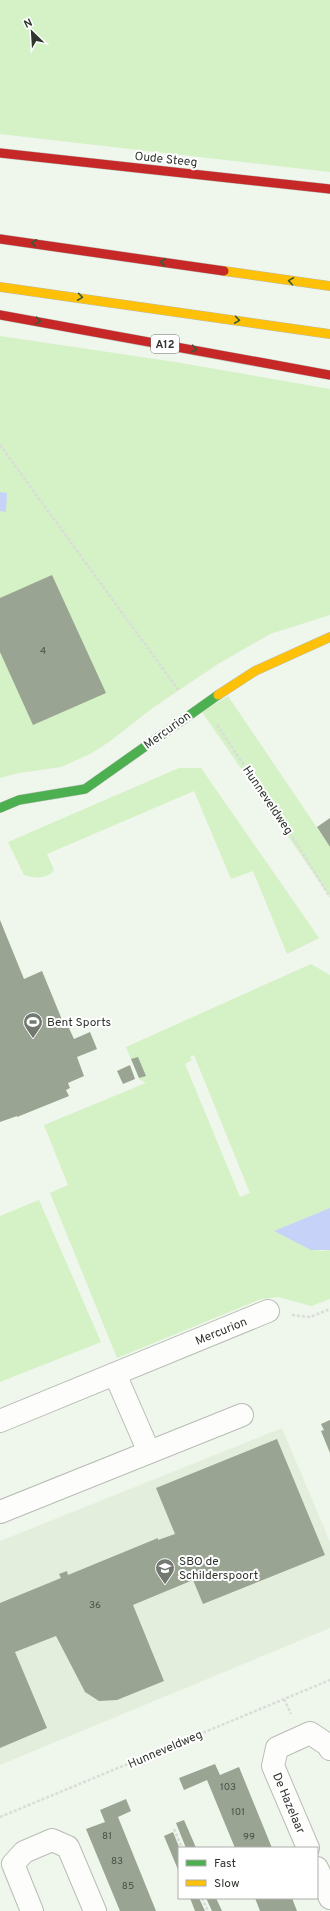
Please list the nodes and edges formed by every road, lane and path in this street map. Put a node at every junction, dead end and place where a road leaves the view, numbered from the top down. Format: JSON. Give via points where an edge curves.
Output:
{"nodes":[{"id":1,"x":0,"y":153,"type":"edge"},
{"id":2,"x":330,"y":189,"type":"edge"},
{"id":3,"x":0,"y":239,"type":"edge"},
{"id":4,"x":330,"y":286,"type":"edge"},
{"id":5,"x":0,"y":287,"type":"edge"},
{"id":6,"x":0,"y":315,"type":"edge"},
{"id":7,"x":330,"y":334,"type":"edge"},
{"id":8,"x":330,"y":375,"type":"edge"},
{"id":9,"x":0,"y":445,"type":"edge"},
{"id":10,"x":330,"y":637,"type":"edge"},
{"id":11,"x":204,"y":704,"type":"junction"},
{"id":12,"x":194,"y":711,"type":"junction"},
{"id":13,"x":0,"y":808,"type":"edge"},
{"id":14,"x":330,"y":897,"type":"edge"},
{"id":15,"x":330,"y":1309,"type":"edge"},
{"id":16,"x":268,"y":1311,"type":"joint"},
{"id":17,"x":115,"y":1374,"type":"junction"},
{"id":18,"x":242,"y":1414,"type":"dead end"},
{"id":19,"x":0,"y":1421,"type":"edge"},
{"id":20,"x":150,"y":1452,"type":"junction"},
{"id":21,"x":0,"y":1512,"type":"edge"},
{"id":22,"x":330,"y":1680,"type":"edge"},
{"id":23,"x":330,"y":1750,"type":"edge"},
{"id":24,"x":0,"y":1817,"type":"edge"},
{"id":25,"x":174,"y":1829,"type":"dead end"},
{"id":26,"x":182,"y":1847,"type":"edge"},
{"id":27,"x":308,"y":1847,"type":"edge"},
{"id":28,"x":318,"y":1870,"type":"edge"},
{"id":29,"x":330,"y":1898,"type":"edge"},
{"id":30,"x":202,"y":1899,"type":"edge"},
{"id":31,"x":32,"y":1911,"type":"edge"},
{"id":32,"x":95,"y":1911,"type":"edge"},
{"id":33,"x":208,"y":1911,"type":"edge"}],
"edges":[{"from":1,"to":2,"type":"main road","name":"Oude Steeg"},
{"from":4,"to":3,"type":"main road","one_way":true},
{"from":5,"to":7,"type":"main road","one_way":true},
{"from":6,"to":8,"type":"main road","number":"A12","one_way":true},
{"from":9,"to":12,"type":"path"},
{"from":10,"to":11,"type":"main road","name":"Mercurion","via":[[255,671]]},
{"from":11,"to":12,"type":"main road","name":"Mercurion"},
{"from":11,"to":14,"type":"path","name":"Hunneveldweg"},
{"from":12,"to":13,"type":"main road","name":"Mercurion","via":[[85,789],[19,800]]},
{"from":15,"to":16,"type":"path","via":[[310,1317]]},
{"from":16,"to":17,"type":"street","name":"Mercurion"},
{"from":17,"to":19,"type":"street","name":"Mercurion"},
{"from":17,"to":20,"type":"street"},
{"from":18,"to":20,"type":"street"},
{"from":20,"to":21,"type":"street"},
{"from":22,"to":24,"type":"path","name":"Hunneveldweg"},
{"from":23,"to":27,"type":"street","name":"De Hazelaar","via":[[328,1745],[310,1734],[277,1748],[273,1766]]},
{"from":25,"to":26,"type":"path"},
{"from":28,"to":29,"type":"street"},
{"from":30,"to":33,"type":"path"},
{"from":31,"to":32,"type":"street","via":[[13,1864],[24,1852],[52,1840],[68,1846]]}]}
